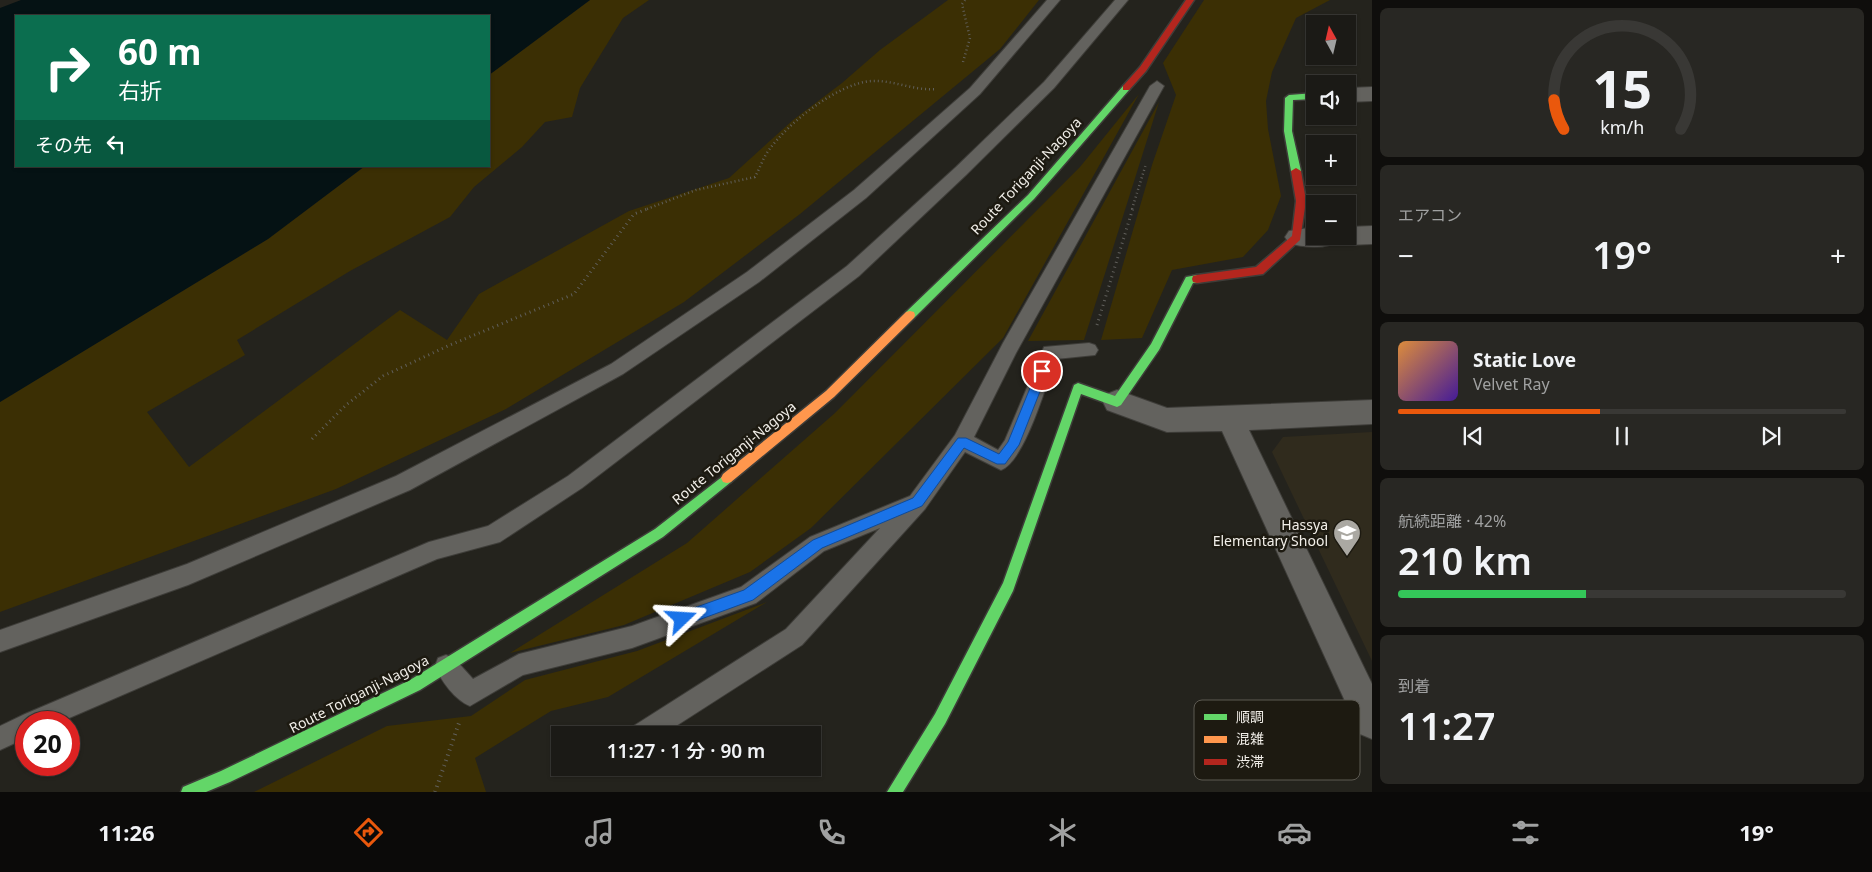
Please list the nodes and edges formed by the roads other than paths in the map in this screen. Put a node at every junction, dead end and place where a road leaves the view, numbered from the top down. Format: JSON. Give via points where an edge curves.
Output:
{"nodes":[{"id":1,"x":1054,"y":0,"type":"edge"},
{"id":2,"x":1122,"y":0,"type":"edge"},
{"id":3,"x":1190,"y":0,"type":"edge"},
{"id":4,"x":1158,"y":86,"type":"dead end"},
{"id":5,"x":1372,"y":94,"type":"edge"},
{"id":6,"x":1356,"y":95,"type":"edge"},
{"id":7,"x":1306,"y":97,"type":"edge"},
{"id":8,"x":1372,"y":235,"type":"edge"},
{"id":9,"x":1356,"y":236,"type":"edge"},
{"id":10,"x":1297,"y":237,"type":"junction"},
{"id":11,"x":1306,"y":237,"type":"edge"},
{"id":12,"x":1089,"y":350,"type":"road end"},
{"id":13,"x":1117,"y":402,"type":"junction"},
{"id":14,"x":1372,"y":412,"type":"edge"},
{"id":15,"x":1230,"y":419,"type":"junction"},
{"id":16,"x":962,"y":441,"type":"junction"},
{"id":17,"x":918,"y":502,"type":"junction"},
{"id":18,"x":0,"y":641,"type":"edge"},
{"id":19,"x":446,"y":666,"type":"junction"},
{"id":20,"x":59,"y":711,"type":"edge"},
{"id":21,"x":1372,"y":722,"type":"edge"},
{"id":22,"x":654,"y":726,"type":"edge"},
{"id":23,"x":15,"y":731,"type":"edge"},
{"id":24,"x":0,"y":738,"type":"edge"},
{"id":25,"x":188,"y":792,"type":"edge"},
{"id":26,"x":894,"y":792,"type":"edge"}],
"edges":[{"from":1,"to":18,"type":"lane","via":[[975,91],[860,194],[753,277],[617,369],[403,483],[188,574]]},
{"from":2,"to":20,"type":"lane","via":[[1049,85],[853,271],[575,482],[493,535],[436,549]]},
{"from":3,"to":19,"type":"main road","name":"Route Toriganji-Nagoya","via":[[1144,69],[1031,197],[830,394],[659,533]]},
{"from":4,"to":16,"type":"lane","via":[[1009,348]]},
{"from":5,"to":6,"type":"street"},
{"from":7,"to":10,"type":"main road","via":[[1289,98],[1288,132],[1301,201]]},
{"from":8,"to":9,"type":"street"},
{"from":10,"to":11,"type":"street"},
{"from":10,"to":13,"type":"main road","via":[[1259,271],[1190,280],[1155,347]]},
{"from":12,"to":16,"type":"lane","via":[[1050,352],[1013,445],[1001,461]]},
{"from":13,"to":15,"type":"street","via":[[1167,420]]},
{"from":13,"to":26,"type":"main road","via":[[1078,388],[1008,586],[940,719]]},
{"from":14,"to":15,"type":"street"},
{"from":15,"to":21,"type":"street"},
{"from":16,"to":17,"type":"lane"},
{"from":17,"to":19,"type":"lane","via":[[817,544],[748,595],[632,637],[519,664],[470,694]]},
{"from":17,"to":22,"type":"lane","via":[[794,637]]},
{"from":19,"to":25,"type":"main road","name":"Route Toriganji-Nagoya","via":[[415,685]]},
{"from":23,"to":24,"type":"lane"}]}
